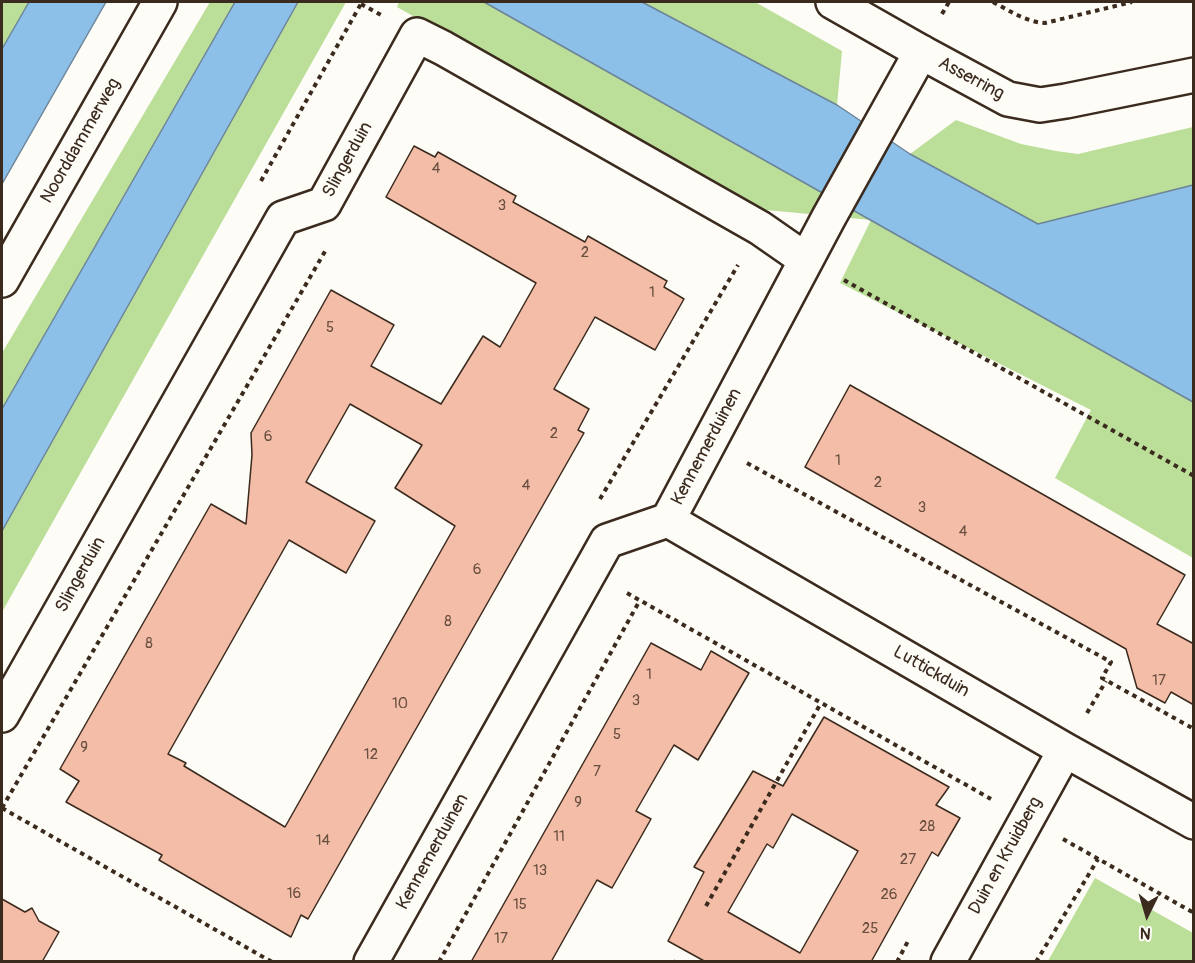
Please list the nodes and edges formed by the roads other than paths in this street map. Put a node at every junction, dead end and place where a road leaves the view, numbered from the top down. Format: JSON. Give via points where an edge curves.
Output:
{"nodes":[{"id":1,"x":160,"y":2,"type":"edge"},
{"id":2,"x":833,"y":2,"type":"edge"},
{"id":3,"x":921,"y":52,"type":"junction"},
{"id":4,"x":1194,"y":75,"type":"edge"},
{"id":5,"x":806,"y":260,"type":"junction"},
{"id":6,"x":2,"y":280,"type":"edge"},
{"id":7,"x":668,"y":520,"type":"junction"},
{"id":8,"x":2,"y":715,"type":"edge"},
{"id":9,"x":1065,"y":750,"type":"junction"},
{"id":10,"x":1194,"y":822,"type":"edge"},
{"id":11,"x":371,"y":962,"type":"edge"},
{"id":12,"x":948,"y":962,"type":"edge"}],
"edges":[{"from":1,"to":6,"type":"street","name":"Noorddammerweg"},
{"from":2,"to":3,"type":"street","name":"Asserring"},
{"from":3,"to":4,"type":"street","name":"Asserring","via":[[1008,99],[1040,105]]},
{"from":3,"to":5,"type":"street","name":"Kennemerduinen"},
{"from":5,"to":7,"type":"street","name":"Kennemerduinen"},
{"from":5,"to":8,"type":"street","name":"Slingerduin","via":[[760,228],[417,35],[324,204],[283,218]]},
{"from":7,"to":9,"type":"street","name":"Luttickduin"},
{"from":7,"to":11,"type":"street","name":"Kennemerduinen","via":[[607,541]]},
{"from":9,"to":10,"type":"street","name":"Luttickduin"},
{"from":9,"to":12,"type":"street","name":"Duin en Kruidberg"}]}
